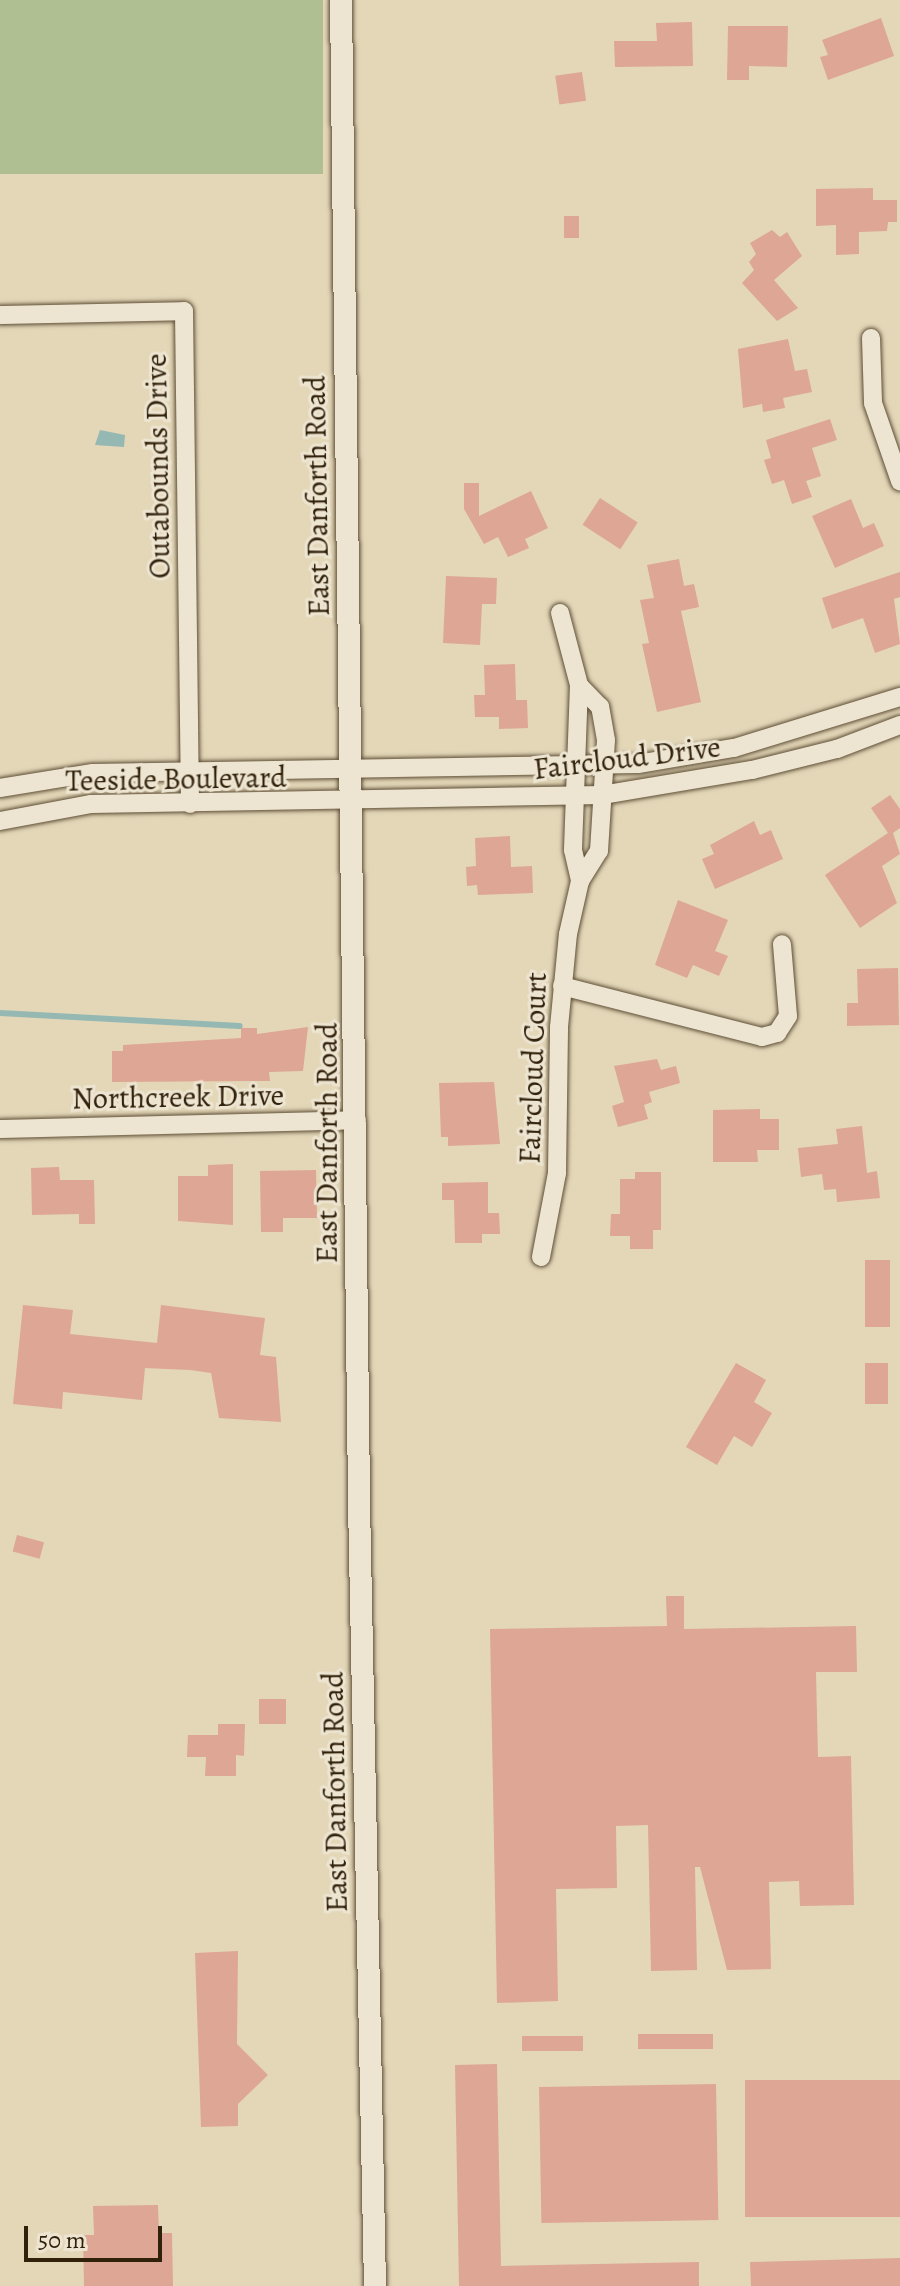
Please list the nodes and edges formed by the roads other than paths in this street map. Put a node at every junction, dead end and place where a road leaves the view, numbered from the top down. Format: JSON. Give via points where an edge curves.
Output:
{"nodes":[{"id":1,"x":341,"y":0,"type":"edge"},
{"id":2,"x":0,"y":315,"type":"edge"},
{"id":3,"x":871,"y":338,"type":"dead end"},
{"id":4,"x":900,"y":481,"type":"edge"},
{"id":5,"x":560,"y":613,"type":"dead end"},
{"id":6,"x":579,"y":685,"type":"junction"},
{"id":7,"x":900,"y":697,"type":"edge"},
{"id":8,"x":900,"y":725,"type":"edge"},
{"id":9,"x":604,"y":766,"type":"junction"},
{"id":10,"x":577,"y":767,"type":"junction"},
{"id":11,"x":354,"y":769,"type":"junction"},
{"id":12,"x":190,"y":770,"type":"junction"},
{"id":13,"x":0,"y":788,"type":"edge"},
{"id":14,"x":602,"y":795,"type":"junction"},
{"id":15,"x":575,"y":797,"type":"junction"},
{"id":16,"x":354,"y":803,"type":"junction"},
{"id":17,"x":190,"y":804,"type":"junction"},
{"id":18,"x":0,"y":821,"type":"edge"},
{"id":19,"x":580,"y":881,"type":"junction"},
{"id":20,"x":782,"y":944,"type":"dead end"},
{"id":21,"x":562,"y":986,"type":"junction"},
{"id":22,"x":357,"y":1120,"type":"junction"},
{"id":23,"x":0,"y":1129,"type":"edge"},
{"id":24,"x":541,"y":1257,"type":"dead end"},
{"id":25,"x":375,"y":2286,"type":"edge"}],
"edges":[{"from":1,"to":11,"type":"street","name":"East Danforth Road"},
{"from":2,"to":12,"type":"street","name":"Outabounds Drive","via":[[184,311]]},
{"from":3,"to":4,"type":"street","via":[[873,403]]},
{"from":5,"to":6,"type":"street","name":"Faircloud Court"},
{"from":6,"to":9,"type":"street","name":"Faircloud Court","via":[[600,707]]},
{"from":6,"to":10,"type":"street","name":"Faircloud Court"},
{"from":7,"to":9,"type":"street","name":"Faircloud Drive","via":[[734,748]]},
{"from":8,"to":14,"type":"street","name":"Faircloud Drive","via":[[837,749],[752,770]]},
{"from":9,"to":10,"type":"street","name":"Faircloud Drive"},
{"from":9,"to":14,"type":"street","name":"Faircloud Court"},
{"from":10,"to":11,"type":"street","name":"Faircloud Drive"},
{"from":10,"to":15,"type":"street","name":"Faircloud Court"},
{"from":11,"to":12,"type":"street","name":"Teeside Boulevard"},
{"from":11,"to":16,"type":"street","name":"East Danforth Road"},
{"from":12,"to":13,"type":"street","name":"Teeside Boulevard","via":[[93,773]]},
{"from":12,"to":17,"type":"street","name":"Outabounds Drive"},
{"from":14,"to":15,"type":"street","name":"Faircloud Drive"},
{"from":14,"to":19,"type":"street","name":"Faircloud Court","via":[[599,851]]},
{"from":15,"to":16,"type":"street","name":"Faircloud Drive"},
{"from":15,"to":19,"type":"street","name":"Faircloud Court","via":[[573,850]]},
{"from":16,"to":17,"type":"street","name":"Teeside Boulevard"},
{"from":16,"to":22,"type":"street","name":"East Danforth Road"},
{"from":17,"to":18,"type":"street","name":"Teeside Boulevard","via":[[91,804]]},
{"from":19,"to":21,"type":"street","name":"Faircloud Court"},
{"from":20,"to":21,"type":"street","via":[[788,1016],[777,1033],[762,1037]]},
{"from":21,"to":24,"type":"street","name":"Faircloud Court","via":[[557,1173]]},
{"from":22,"to":23,"type":"street","name":"Northcreek Drive"},
{"from":22,"to":25,"type":"street","name":"East Danforth Road"}]}
